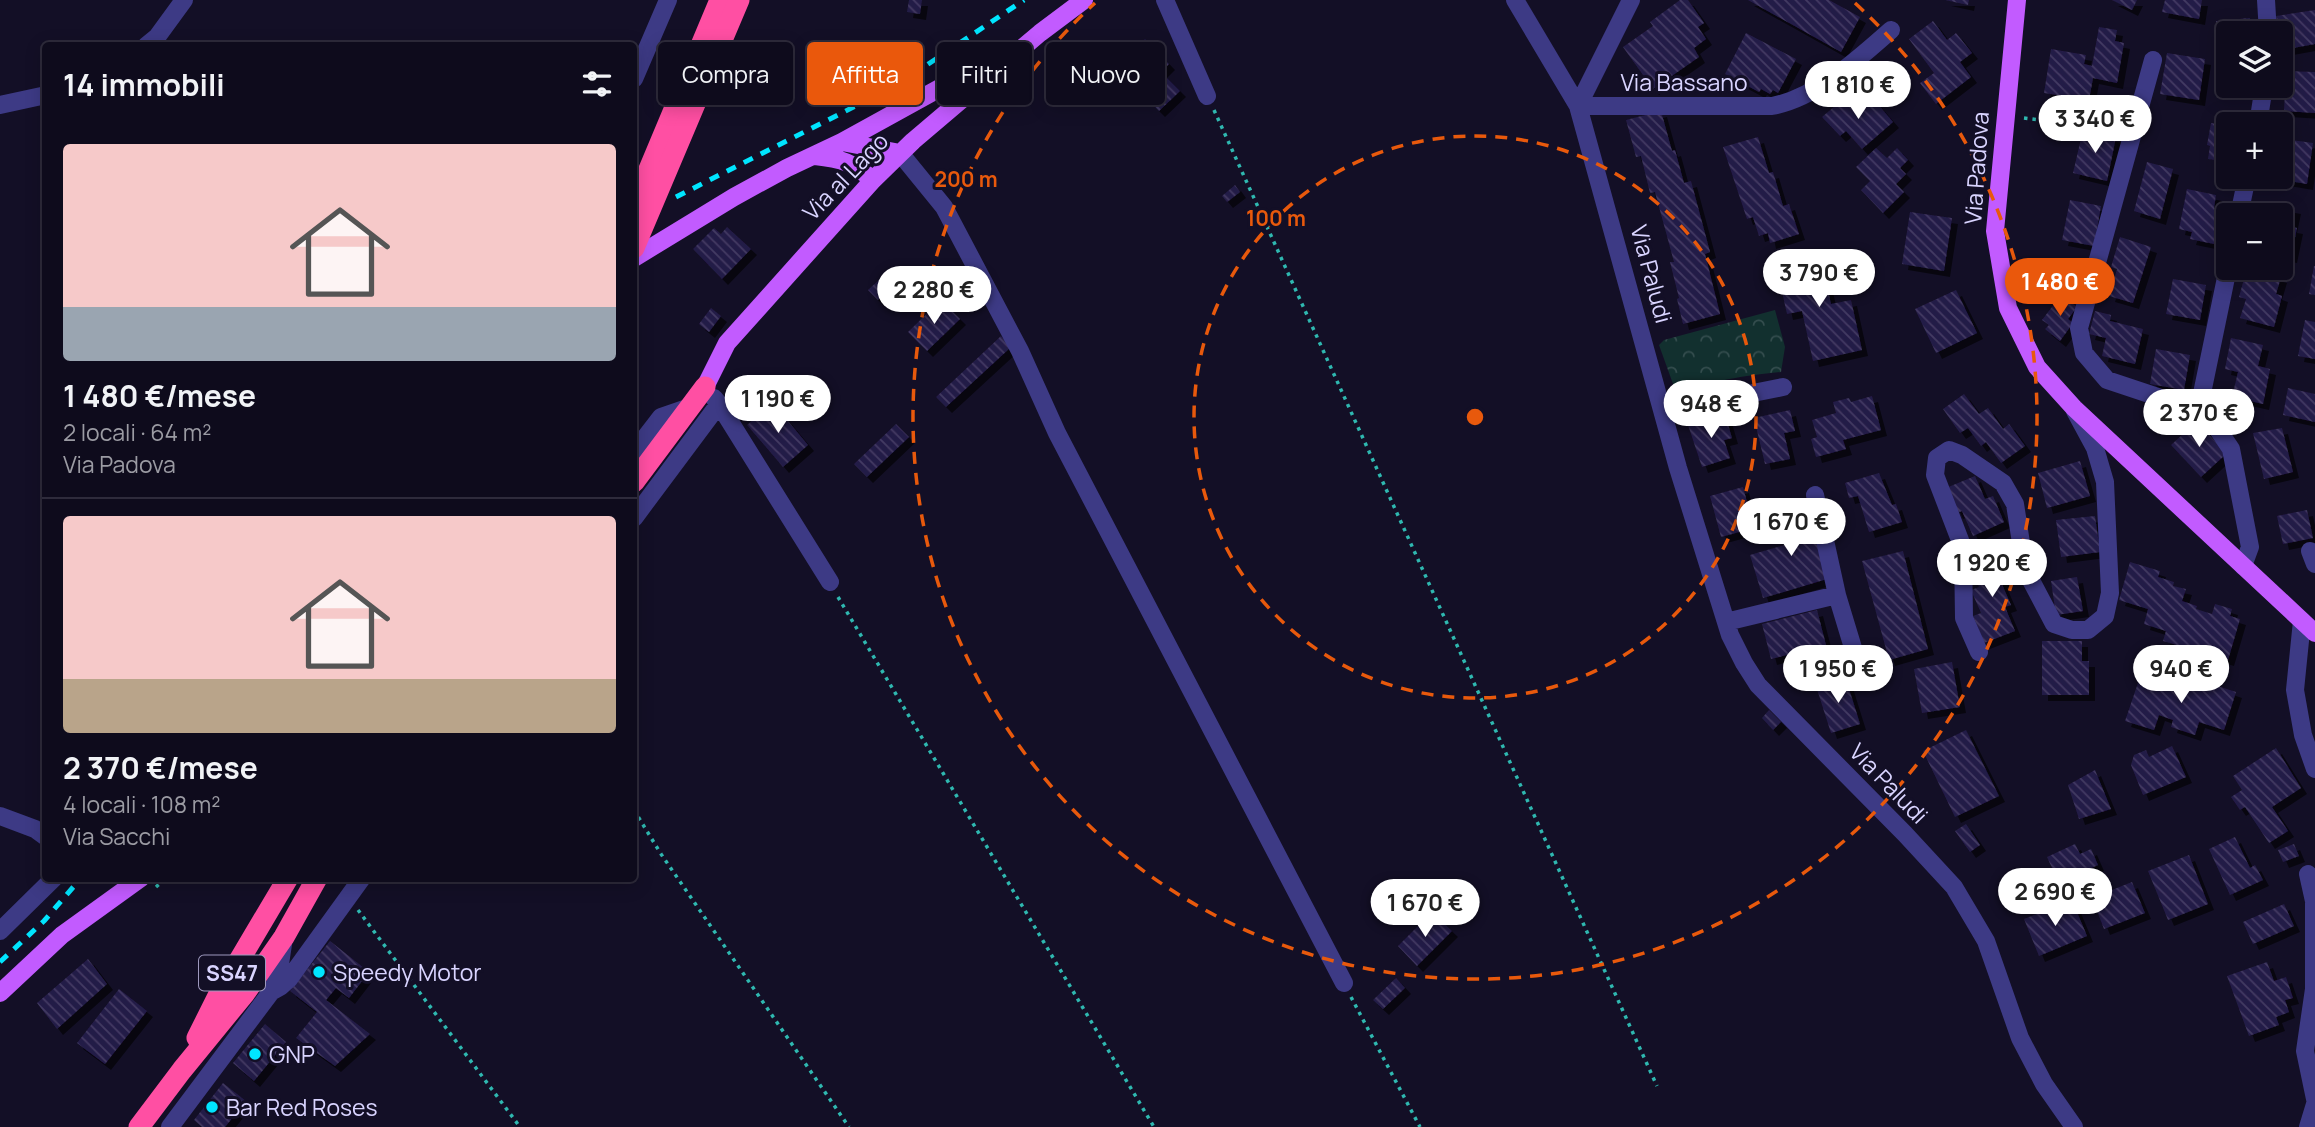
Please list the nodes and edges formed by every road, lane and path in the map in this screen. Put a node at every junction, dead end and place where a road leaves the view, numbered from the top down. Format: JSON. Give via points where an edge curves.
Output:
{"nodes":[{"id":1,"x":184,"y":0,"type":"edge"},
{"id":2,"x":668,"y":0,"type":"edge"},
{"id":3,"x":720,"y":0,"type":"edge"},
{"id":4,"x":739,"y":0,"type":"edge"},
{"id":5,"x":1084,"y":0,"type":"edge"},
{"id":6,"x":1165,"y":0,"type":"edge"},
{"id":7,"x":1515,"y":0,"type":"edge"},
{"id":8,"x":1631,"y":0,"type":"edge"},
{"id":9,"x":2017,"y":0,"type":"edge"},
{"id":10,"x":2266,"y":0,"type":"edge"},
{"id":11,"x":2267,"y":21,"type":"edge"},
{"id":12,"x":1891,"y":30,"type":"dead end"},
{"id":13,"x":1040,"y":33,"type":"junction"},
{"id":14,"x":151,"y":42,"type":"edge"},
{"id":15,"x":2153,"y":60,"type":"dead end"},
{"id":16,"x":637,"y":72,"type":"edge"},
{"id":17,"x":42,"y":96,"type":"edge"},
{"id":18,"x":1207,"y":96,"type":"joint"},
{"id":19,"x":0,"y":105,"type":"edge"},
{"id":20,"x":1578,"y":106,"type":"junction"},
{"id":21,"x":2015,"y":119,"type":"dead end"},
{"id":22,"x":2047,"y":121,"type":"dead end"},
{"id":23,"x":842,"y":142,"type":"junction"},
{"id":24,"x":900,"y":153,"type":"junction"},
{"id":25,"x":815,"y":156,"type":"junction"},
{"id":26,"x":873,"y":180,"type":"junction"},
{"id":27,"x":637,"y":198,"type":"edge"},
{"id":28,"x":637,"y":241,"type":"edge"},
{"id":29,"x":637,"y":256,"type":"edge"},
{"id":30,"x":2226,"y":280,"type":"edge"},
{"id":31,"x":705,"y":387,"type":"junction"},
{"id":32,"x":1783,"y":387,"type":"dead end"},
{"id":33,"x":2200,"y":403,"type":"junction"},
{"id":34,"x":719,"y":404,"type":"junction"},
{"id":35,"x":691,"y":407,"type":"junction"},
{"id":36,"x":2074,"y":408,"type":"junction"},
{"id":37,"x":1663,"y":411,"type":"junction"},
{"id":38,"x":637,"y":448,"type":"edge"},
{"id":39,"x":637,"y":478,"type":"edge"},
{"id":40,"x":1815,"y":495,"type":"dead end"},
{"id":41,"x":637,"y":514,"type":"edge"},
{"id":42,"x":2243,"y":566,"type":"junction"},
{"id":43,"x":830,"y":582,"type":"joint"},
{"id":44,"x":1837,"y":595,"type":"junction"},
{"id":45,"x":1726,"y":622,"type":"junction"},
{"id":46,"x":2309,"y":627,"type":"edge"},
{"id":47,"x":1979,"y":652,"type":"dead end"},
{"id":48,"x":1857,"y":661,"type":"dead end"},
{"id":49,"x":2315,"y":769,"type":"edge"},
{"id":50,"x":637,"y":815,"type":"edge"},
{"id":51,"x":0,"y":816,"type":"edge"},
{"id":52,"x":42,"y":834,"type":"edge"},
{"id":53,"x":2308,"y":874,"type":"dead end"},
{"id":54,"x":50,"y":882,"type":"edge"},
{"id":55,"x":286,"y":882,"type":"edge"},
{"id":56,"x":315,"y":882,"type":"edge"},
{"id":57,"x":322,"y":882,"type":"edge"},
{"id":58,"x":359,"y":882,"type":"edge"},
{"id":59,"x":130,"y":884,"type":"edge"},
{"id":60,"x":348,"y":897,"type":"junction"},
{"id":61,"x":302,"y":906,"type":"junction"},
{"id":62,"x":0,"y":931,"type":"edge"},
{"id":63,"x":284,"y":937,"type":"junction"},
{"id":64,"x":1344,"y":983,"type":"joint"},
{"id":65,"x":271,"y":992,"type":"junction"},
{"id":66,"x":0,"y":993,"type":"edge"},
{"id":67,"x":182,"y":1070,"type":"junction"},
{"id":68,"x":1657,"y":1086,"type":"dead end"},
{"id":69,"x":2315,"y":1101,"type":"edge"},
{"id":70,"x":139,"y":1127,"type":"edge"},
{"id":71,"x":170,"y":1127,"type":"edge"},
{"id":72,"x":520,"y":1127,"type":"edge"},
{"id":73,"x":849,"y":1127,"type":"edge"},
{"id":74,"x":1154,"y":1127,"type":"edge"},
{"id":75,"x":1420,"y":1127,"type":"edge"},
{"id":76,"x":2074,"y":1127,"type":"edge"},
{"id":77,"x":2308,"y":1127,"type":"edge"}],
"edges":[{"from":1,"to":14,"type":"street"},
{"from":2,"to":16,"type":"street"},
{"from":3,"to":27,"type":"highway"},
{"from":4,"to":28,"type":"highway","bridge":true},
{"from":5,"to":13,"type":"main road","name":"Via al Lago"},
{"from":6,"to":18,"type":"street"},
{"from":7,"to":20,"type":"street","name":"Via Paludi"},
{"from":8,"to":20,"type":"street"},
{"from":9,"to":36,"type":"main road","name":"Via Padova","via":[[1995,231],[2008,309],[2037,367]]},
{"from":10,"to":11,"type":"street"},
{"from":12,"to":20,"type":"street","name":"Via Bassano","via":[[1852,64],[1792,103]]},
{"from":13,"to":23,"type":"main road"},
{"from":13,"to":24,"type":"main road","name":"Via al Lago"},
{"from":15,"to":33,"type":"street","via":[[2079,328],[2084,354],[2107,380],[2176,403]]},
{"from":17,"to":19,"type":"street"},
{"from":18,"to":68,"type":"path"},
{"from":20,"to":37,"type":"street","name":"Via Paludi"},
{"from":21,"to":22,"type":"path"},
{"from":23,"to":24,"type":"main road"},
{"from":23,"to":25,"type":"main road"},
{"from":24,"to":26,"type":"main road","name":"Via al Lago"},
{"from":24,"to":64,"type":"street","via":[[944,207]]},
{"from":25,"to":26,"type":"main road","via":[[855,165]]},
{"from":25,"to":29,"type":"main road","via":[[734,197]]},
{"from":26,"to":31,"type":"main road","name":"Via al Lago","via":[[727,343]]},
{"from":30,"to":33,"type":"street"},
{"from":31,"to":34,"type":"street"},
{"from":31,"to":35,"type":"highway"},
{"from":32,"to":37,"type":"street"},
{"from":33,"to":42,"type":"street","via":[[2231,449],[2250,547]]},
{"from":34,"to":41,"type":"street"},
{"from":34,"to":43,"type":"street"},
{"from":35,"to":38,"type":"street","via":[[661,417]]},
{"from":35,"to":39,"type":"highway"},
{"from":36,"to":42,"type":"main road","name":"Via Padova"},
{"from":36,"to":47,"type":"street","via":[[2095,447],[2105,482],[2109,593],[2105,616],[2088,630],[2054,624],[2043,606],[2025,569],[2015,504],[2003,483],[1949,450],[1937,458],[1935,475],[1963,548],[1964,618]]},
{"from":37,"to":45,"type":"street","name":"Via Paludi"},
{"from":40,"to":44,"type":"street"},
{"from":42,"to":46,"type":"main road","name":"Via Padova"},
{"from":43,"to":74,"type":"path"},
{"from":44,"to":45,"type":"street"},
{"from":44,"to":48,"type":"street"},
{"from":45,"to":76,"type":"street","name":"Via Paludi","via":[[1758,685],[1954,887],[1986,941],[2020,1038]]},
{"from":46,"to":49,"type":"street","via":[[2295,690],[2302,735]]},
{"from":50,"to":73,"type":"path"},
{"from":51,"to":52,"type":"street"},
{"from":53,"to":69,"type":"street","via":[[2314,901],[2314,989],[2305,1051]]},
{"from":54,"to":62,"type":"street"},
{"from":55,"to":67,"type":"highway","number":"SS47","via":[[218,996]]},
{"from":56,"to":61,"type":"highway","number":"SS47"},
{"from":57,"to":61,"type":"highway"},
{"from":58,"to":60,"type":"street"},
{"from":59,"to":66,"type":"main road","via":[[62,935]]},
{"from":60,"to":65,"type":"street","via":[[289,979]]},
{"from":60,"to":72,"type":"path"},
{"from":61,"to":63,"type":"highway","number":"SS47"},
{"from":63,"to":65,"type":"street"},
{"from":63,"to":67,"type":"highway","number":"SS47"},
{"from":64,"to":75,"type":"path"},
{"from":65,"to":71,"type":"street"},
{"from":67,"to":70,"type":"highway","number":"SS47"},
{"from":69,"to":77,"type":"street"}]}
